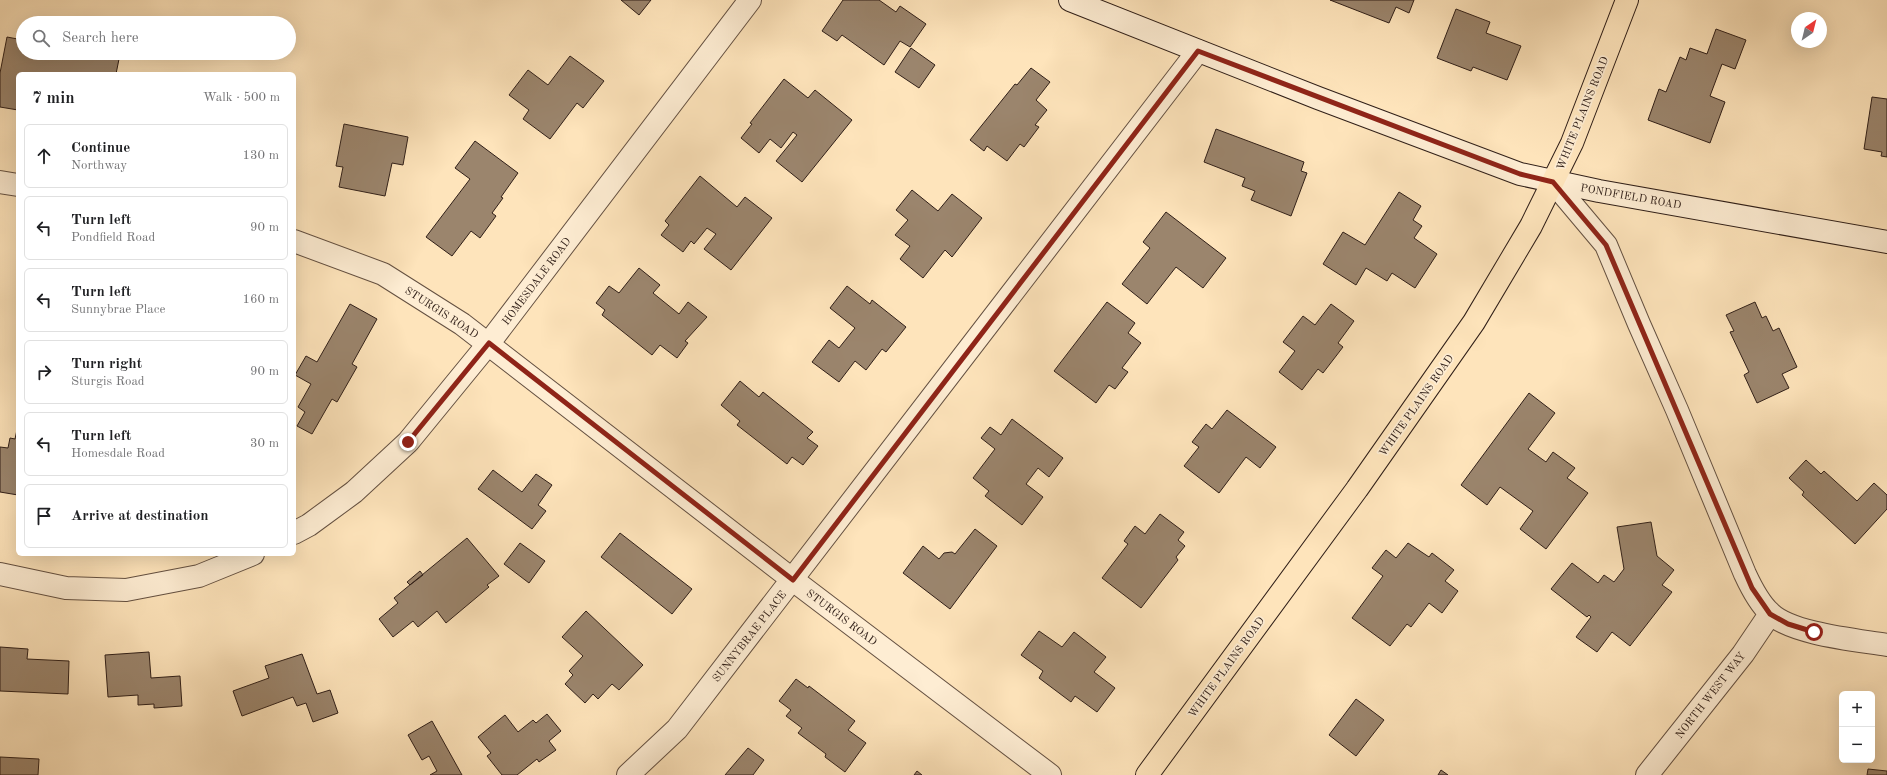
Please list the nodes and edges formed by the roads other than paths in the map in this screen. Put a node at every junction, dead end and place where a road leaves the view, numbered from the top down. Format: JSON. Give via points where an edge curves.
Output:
{"nodes":[{"id":1,"x":750,"y":0,"type":"edge"},
{"id":2,"x":1070,"y":0,"type":"edge"},
{"id":3,"x":1627,"y":0,"type":"edge"},
{"id":4,"x":1198,"y":51,"type":"junction"},
{"id":5,"x":0,"y":182,"type":"edge"},
{"id":6,"x":1553,"y":182,"type":"junction"},
{"id":7,"x":16,"y":185,"type":"edge"},
{"id":8,"x":296,"y":242,"type":"edge"},
{"id":9,"x":1887,"y":242,"type":"edge"},
{"id":10,"x":489,"y":343,"type":"junction"},
{"id":11,"x":296,"y":532,"type":"edge"},
{"id":12,"x":248,"y":556,"type":"edge"},
{"id":13,"x":0,"y":574,"type":"edge"},
{"id":14,"x":793,"y":580,"type":"junction"},
{"id":15,"x":1770,"y":614,"type":"junction"},
{"id":16,"x":1887,"y":645,"type":"edge"},
{"id":17,"x":628,"y":775,"type":"edge"},
{"id":18,"x":1050,"y":775,"type":"edge"},
{"id":19,"x":1147,"y":775,"type":"edge"},
{"id":20,"x":1647,"y":775,"type":"edge"}],
"edges":[{"from":1,"to":10,"type":"street","name":"HOMESDALE ROAD"},
{"from":2,"to":4,"type":"street","name":"PONDFIELD ROAD"},
{"from":3,"to":6,"type":"main road","name":"WHITE PLAINS ROAD","via":[[1572,143]]},
{"from":4,"to":6,"type":"street","name":"PONDFIELD ROAD","via":[[1520,174]]},
{"from":4,"to":14,"type":"street","name":"SUNNYBRAE PLACE"},
{"from":5,"to":7,"type":"street"},
{"from":6,"to":9,"type":"street","name":"PONDFIELD ROAD"},
{"from":6,"to":15,"type":"street","via":[[1606,245],[1678,410],[1745,574]]},
{"from":6,"to":19,"type":"main road","name":"WHITE PLAINS ROAD","via":[[1531,226],[1474,322],[1421,400]]},
{"from":8,"to":10,"type":"street","name":"STURGIS ROAD","via":[[383,274]]},
{"from":10,"to":11,"type":"street","name":"HOMESDALE ROAD","via":[[408,442],[354,492],[310,525]]},
{"from":10,"to":14,"type":"street","name":"STURGIS ROAD"},
{"from":12,"to":13,"type":"street","via":[[199,576],[126,590],[66,588]]},
{"from":14,"to":17,"type":"street","name":"SUNNYBRAE PLACE","via":[[677,729]]},
{"from":14,"to":18,"type":"street","name":"STURGIS ROAD"},
{"from":15,"to":16,"type":"street","via":[[1788,624],[1814,632]]},
{"from":15,"to":20,"type":"street","name":"NORTH WEST WAY","via":[[1743,654]]}]}
